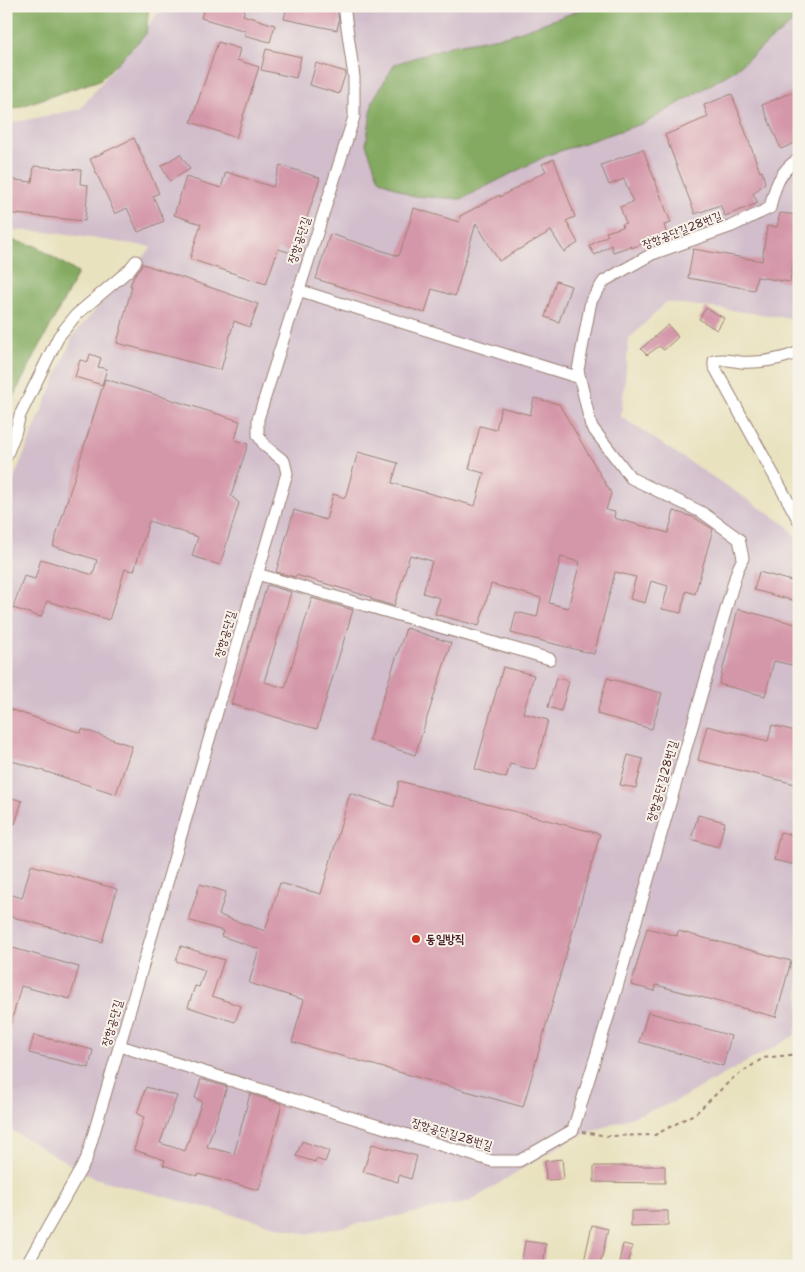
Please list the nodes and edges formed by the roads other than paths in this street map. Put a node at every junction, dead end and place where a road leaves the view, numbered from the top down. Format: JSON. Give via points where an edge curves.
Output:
{"nodes":[{"id":1,"x":344,"y":6,"type":"edge"},
{"id":2,"x":799,"y":159,"type":"edge"},
{"id":3,"x":136,"y":261,"type":"dead end"},
{"id":4,"x":298,"y":290,"type":"junction"},
{"id":5,"x":799,"y":352,"type":"edge"},
{"id":6,"x":580,"y":378,"type":"junction"},
{"id":7,"x":6,"y":457,"type":"edge"},
{"id":8,"x":799,"y":521,"type":"edge"},
{"id":9,"x":257,"y":574,"type":"junction"},
{"id":10,"x":550,"y":659,"type":"dead end"},
{"id":11,"x":120,"y":1046,"type":"junction"},
{"id":12,"x":26,"y":1266,"type":"edge"}],
"edges":[{"from":1,"to":4,"type":"street","name":"장항공단길","via":[[354,77],[354,117]]},
{"from":2,"to":6,"type":"street","name":"장항공단길28번길","via":[[780,176],[770,208],[732,226],[652,254],[604,281],[591,301],[578,370]]},
{"from":3,"to":7,"type":"street","via":[[76,315],[59,336],[20,415]]},
{"from":4,"to":6,"type":"street"},
{"from":4,"to":9,"type":"street","name":"장항공단길","via":[[258,419],[258,436],[284,461],[287,473]]},
{"from":5,"to":8,"type":"street","via":[[775,361],[714,361]]},
{"from":6,"to":11,"type":"street","name":"장항공단길28번길","via":[[591,426],[631,478],[721,525],[739,539],[743,558],[573,1130],[519,1161],[492,1161]]},
{"from":9,"to":10,"type":"street"},
{"from":9,"to":11,"type":"street","name":"장항공단길"},
{"from":11,"to":12,"type":"street","name":"장항공단길","via":[[86,1160]]}]}
